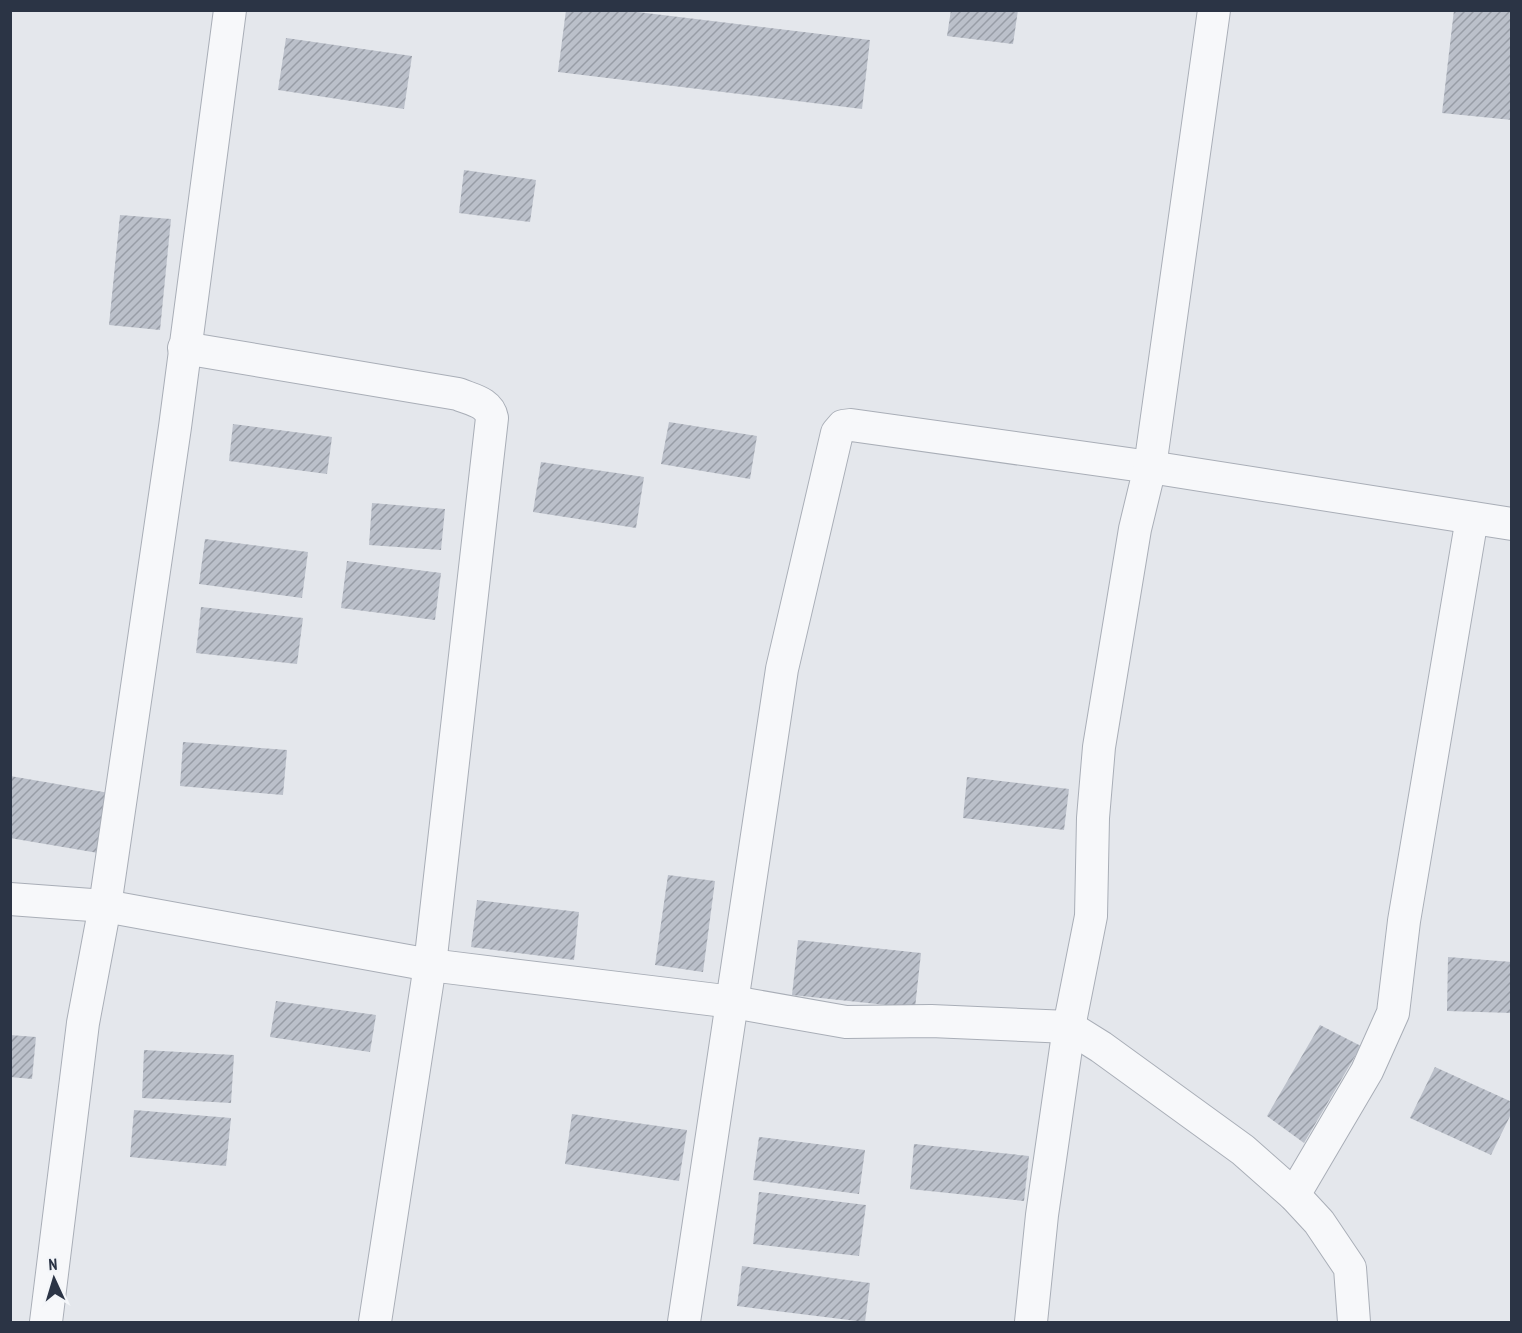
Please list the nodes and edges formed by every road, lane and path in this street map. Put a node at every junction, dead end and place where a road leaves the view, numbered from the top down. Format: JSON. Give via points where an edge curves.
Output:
{"nodes":[{"id":1,"x":230,"y":10,"type":"edge"},
{"id":2,"x":1214,"y":10,"type":"edge"},
{"id":3,"x":184,"y":348,"type":"junction"},
{"id":4,"x":1150,"y":467,"type":"junction"},
{"id":5,"x":1472,"y":518,"type":"junction"},
{"id":6,"x":1512,"y":524,"type":"edge"},
{"id":7,"x":10,"y":899,"type":"edge"},
{"id":8,"x":105,"y":906,"type":"junction"},
{"id":9,"x":430,"y":965,"type":"junction"},
{"id":10,"x":733,"y":1002,"type":"junction"},
{"id":11,"x":1069,"y":1027,"type":"junction"},
{"id":12,"x":1294,"y":1195,"type":"junction"},
{"id":13,"x":46,"y":1323,"type":"edge"},
{"id":14,"x":375,"y":1323,"type":"edge"},
{"id":15,"x":684,"y":1323,"type":"edge"},
{"id":16,"x":1031,"y":1323,"type":"edge"},
{"id":17,"x":1354,"y":1323,"type":"edge"}],
"edges":[{"from":1,"to":3,"type":"street"},
{"from":2,"to":4,"type":"street"},
{"from":3,"to":8,"type":"street"},
{"from":3,"to":9,"type":"street","via":[[459,394],[491,411]]},
{"from":4,"to":5,"type":"street"},
{"from":4,"to":10,"type":"street","via":[[851,425],[843,426],[837,433],[782,669]]},
{"from":4,"to":11,"type":"street","via":[[1135,528],[1099,747],[1091,916]]},
{"from":5,"to":6,"type":"street"},
{"from":5,"to":12,"type":"street","via":[[1404,921],[1393,1013],[1367,1071]]},
{"from":7,"to":8,"type":"street"},
{"from":8,"to":9,"type":"street"},
{"from":8,"to":13,"type":"street","via":[[82,1023]]},
{"from":9,"to":10,"type":"street"},
{"from":9,"to":14,"type":"street"},
{"from":10,"to":11,"type":"street","via":[[846,1022]]},
{"from":10,"to":15,"type":"street"},
{"from":11,"to":12,"type":"street","via":[[1243,1150]]},
{"from":11,"to":16,"type":"street"},
{"from":12,"to":17,"type":"street","via":[[1319,1222],[1350,1268]]}]}
